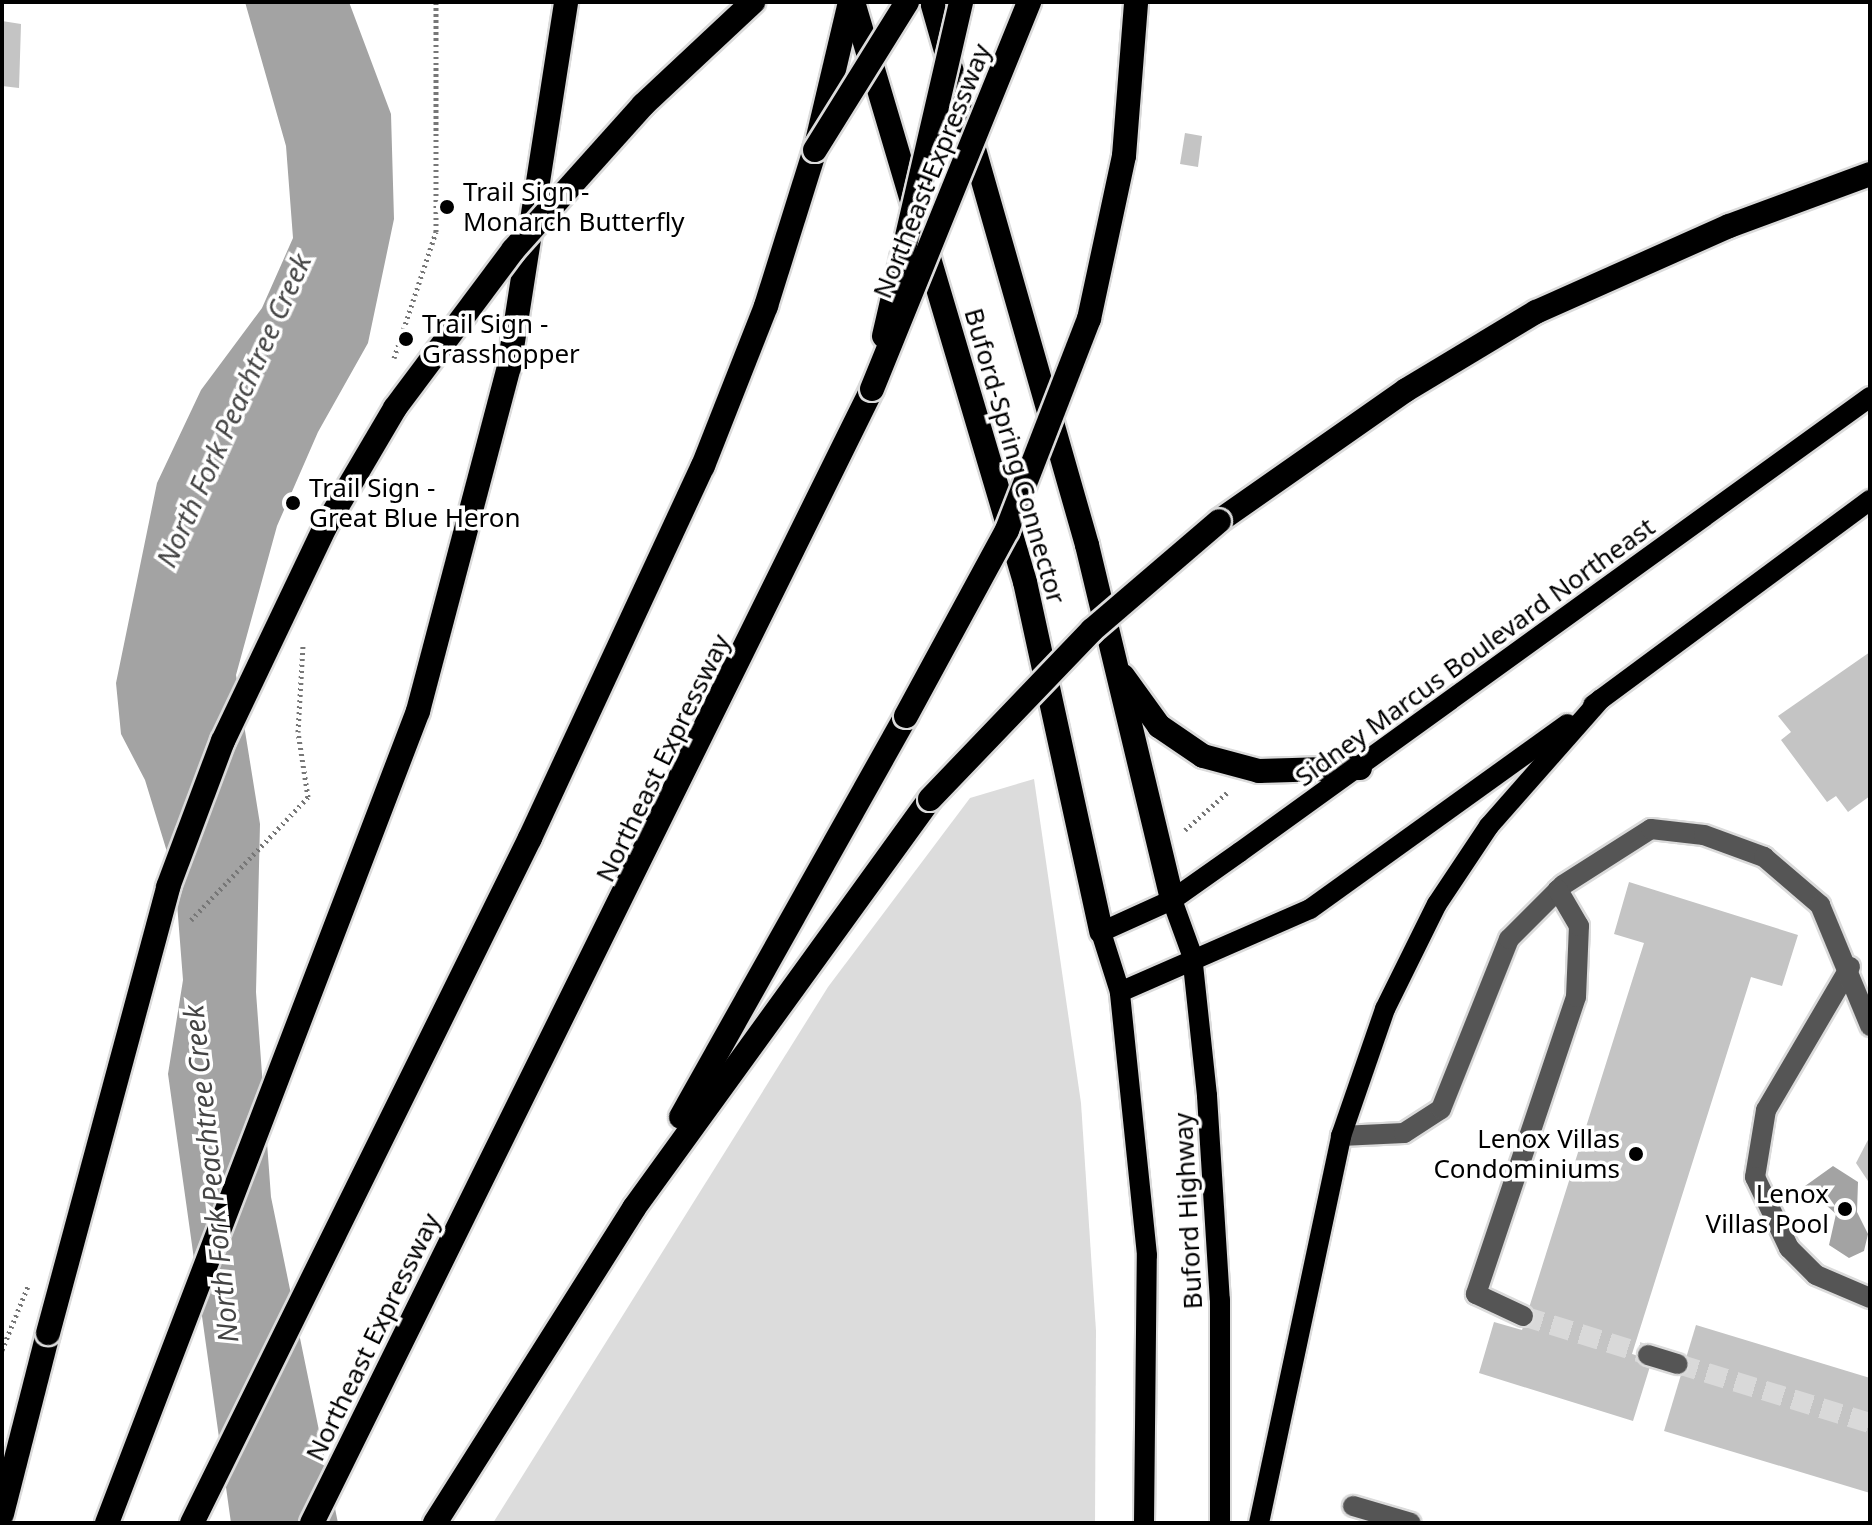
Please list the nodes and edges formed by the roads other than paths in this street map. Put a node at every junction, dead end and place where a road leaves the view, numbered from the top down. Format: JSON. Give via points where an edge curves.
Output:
{"nodes":[{"id":1,"x":566,"y":2,"type":"edge"},
{"id":2,"x":753,"y":2,"type":"edge"},
{"id":3,"x":851,"y":2,"type":"edge"},
{"id":4,"x":907,"y":2,"type":"edge"},
{"id":5,"x":932,"y":2,"type":"edge"},
{"id":6,"x":961,"y":2,"type":"edge"},
{"id":7,"x":1029,"y":2,"type":"edge"},
{"id":8,"x":1136,"y":2,"type":"edge"},
{"id":9,"x":815,"y":150,"type":"junction"},
{"id":10,"x":1870,"y":174,"type":"edge"},
{"id":11,"x":872,"y":389,"type":"junction"},
{"id":12,"x":1870,"y":397,"type":"edge"},
{"id":13,"x":1870,"y":500,"type":"edge"},
{"id":14,"x":1117,"y":668,"type":"junction"},
{"id":15,"x":1601,"y":699,"type":"junction"},
{"id":16,"x":1360,"y":768,"type":"junction"},
{"id":17,"x":1558,"y":890,"type":"junction"},
{"id":18,"x":1172,"y":900,"type":"junction"},
{"id":19,"x":1101,"y":932,"type":"junction"},
{"id":20,"x":1192,"y":955,"type":"junction"},
{"id":21,"x":1850,"y":967,"type":"junction"},
{"id":22,"x":1120,"y":992,"type":"junction"},
{"id":23,"x":1870,"y":1026,"type":"edge"},
{"id":24,"x":1341,"y":1136,"type":"junction"},
{"id":25,"x":634,"y":1208,"type":"junction"},
{"id":26,"x":1870,"y":1298,"type":"edge"},
{"id":27,"x":1523,"y":1316,"type":"tunnel mouth"},
{"id":28,"x":1648,"y":1355,"type":"tunnel mouth"},
{"id":29,"x":1678,"y":1364,"type":"tunnel mouth"},
{"id":30,"x":1353,"y":1506,"type":"dead end"},
{"id":31,"x":2,"y":1514,"type":"edge"},
{"id":32,"x":107,"y":1523,"type":"edge"},
{"id":33,"x":192,"y":1523,"type":"edge"},
{"id":34,"x":312,"y":1523,"type":"edge"},
{"id":35,"x":435,"y":1523,"type":"edge"},
{"id":36,"x":1144,"y":1523,"type":"edge"},
{"id":37,"x":1220,"y":1523,"type":"edge"},
{"id":38,"x":1259,"y":1523,"type":"edge"},
{"id":39,"x":1411,"y":1523,"type":"edge"}],
"edges":[{"from":1,"to":32,"type":"highway","via":[[509,367],[418,711]]},
{"from":2,"to":31,"type":"highway","bridge":true,"via":[[579,172],[455,324],[395,408],[272,630],[168,887]]},
{"from":3,"to":9,"type":"highway"},
{"from":3,"to":19,"type":"highway","name":"Buford-Spring Connector","via":[[1025,582]]},
{"from":4,"to":9,"type":"highway","bridge":true},
{"from":5,"to":14,"type":"highway","name":"Buford-Spring Connector"},
{"from":6,"to":11,"type":"highway","bridge":true},
{"from":7,"to":11,"type":"highway","name":"Northeast Expressway","bridge":true},
{"from":8,"to":25,"type":"highway","bridge":true,"via":[[1124,156],[1089,319],[1007,530],[749,987]]},
{"from":9,"to":33,"type":"highway","via":[[766,306],[657,570]]},
{"from":10,"to":25,"type":"highway","bridge":true,"via":[[1729,226],[1536,312],[1406,390],[1219,521],[1092,630],[930,799]]},
{"from":11,"to":34,"type":"highway","name":"Northeast Expressway"},
{"from":12,"to":16,"type":"main road","name":"Sidney Marcus Boulevard Northeast"},
{"from":13,"to":15,"type":"main road"},
{"from":14,"to":16,"type":"highway","via":[[1159,726],[1203,756],[1259,771]]},
{"from":14,"to":18,"type":"highway","name":"Buford-Spring Connector"},
{"from":15,"to":20,"type":"main road","via":[[1310,909]]},
{"from":15,"to":24,"type":"main road","via":[[1489,826],[1437,904],[1385,1009]]},
{"from":16,"to":18,"type":"main road","name":"Sidney Marcus Boulevard Northeast"},
{"from":17,"to":21,"type":"street","via":[[1651,829],[1704,835],[1764,857],[1820,905]]},
{"from":17,"to":24,"type":"street","via":[[1509,939],[1441,1109],[1404,1133]]},
{"from":17,"to":27,"type":"street","via":[[1579,926],[1576,997],[1476,1294]]},
{"from":18,"to":19,"type":"main road","name":"Sidney Marcus Boulevard Northeast"},
{"from":18,"to":20,"type":"main road","name":"Buford Highway"},
{"from":19,"to":22,"type":"main road","name":"Buford Highway"},
{"from":20,"to":22,"type":"main road"},
{"from":20,"to":37,"type":"main road","name":"Buford Highway","via":[[1220,1300]]},
{"from":21,"to":23,"type":"street"},
{"from":21,"to":26,"type":"street","via":[[1766,1110],[1755,1177],[1789,1248],[1816,1275]]},
{"from":22,"to":36,"type":"main road","name":"Buford Highway","via":[[1147,1255]]},
{"from":24,"to":38,"type":"main road"},
{"from":25,"to":35,"type":"highway"},
{"from":28,"to":29,"type":"street"},
{"from":30,"to":39,"type":"street"}]}
